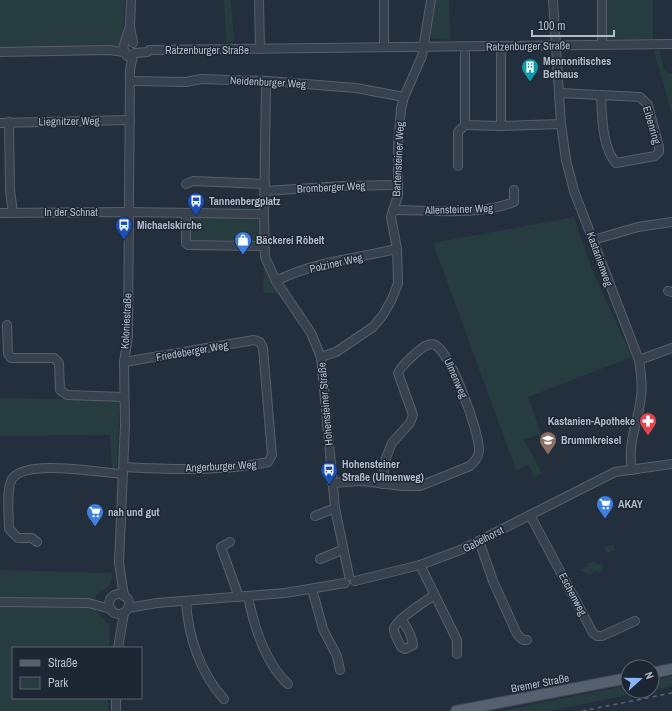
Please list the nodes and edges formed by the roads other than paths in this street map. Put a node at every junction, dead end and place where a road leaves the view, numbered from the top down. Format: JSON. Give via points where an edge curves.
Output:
{"nodes":[{"id":1,"x":132,"y":0,"type":"edge"},
{"id":2,"x":259,"y":0,"type":"edge"},
{"id":3,"x":384,"y":0,"type":"edge"},
{"id":4,"x":431,"y":0,"type":"edge"},
{"id":5,"x":553,"y":0,"type":"edge"},
{"id":6,"x":602,"y":0,"type":"edge"},
{"id":7,"x":602,"y":44,"type":"junction"},
{"id":8,"x":672,"y":44,"type":"edge"},
{"id":9,"x":556,"y":45,"type":"junction"},
{"id":10,"x":384,"y":47,"type":"junction"},
{"id":11,"x":423,"y":47,"type":"junction"},
{"id":12,"x":130,"y":49,"type":"junction"},
{"id":13,"x":260,"y":49,"type":"junction"},
{"id":14,"x":0,"y":52,"type":"edge"},
{"id":15,"x":465,"y":54,"type":"dead end"},
{"id":16,"x":501,"y":54,"type":"dead end"},
{"id":17,"x":130,"y":81,"type":"junction"},
{"id":18,"x":268,"y":81,"type":"junction"},
{"id":19,"x":559,"y":93,"type":"junction"},
{"id":20,"x":601,"y":95,"type":"junction"},
{"id":21,"x":404,"y":98,"type":"junction"},
{"id":22,"x":130,"y":120,"type":"junction"},
{"id":23,"x":9,"y":122,"type":"junction"},
{"id":24,"x":0,"y":123,"type":"edge"},
{"id":25,"x":561,"y":124,"type":"junction"},
{"id":26,"x":466,"y":125,"type":"junction"},
{"id":27,"x":501,"y":126,"type":"junction"},
{"id":28,"x":458,"y":166,"type":"dead end"},
{"id":29,"x":186,"y":184,"type":"dead end"},
{"id":30,"x":398,"y":185,"type":"junction"},
{"id":31,"x":265,"y":187,"type":"junction"},
{"id":32,"x":514,"y":190,"type":"dead end"},
{"id":33,"x":392,"y":210,"type":"junction"},
{"id":34,"x":128,"y":212,"type":"junction"},
{"id":35,"x":0,"y":213,"type":"edge"},
{"id":36,"x":13,"y":213,"type":"junction"},
{"id":37,"x":186,"y":213,"type":"junction"},
{"id":38,"x":264,"y":214,"type":"junction"},
{"id":39,"x":672,"y":222,"type":"edge"},
{"id":40,"x":593,"y":240,"type":"junction"},
{"id":41,"x":264,"y":246,"type":"junction"},
{"id":42,"x":397,"y":249,"type":"junction"},
{"id":43,"x":276,"y":281,"type":"junction"},
{"id":44,"x":7,"y":325,"type":"dead end"},
{"id":45,"x":260,"y":342,"type":"joint"},
{"id":46,"x":672,"y":348,"type":"edge"},
{"id":47,"x":322,"y":357,"type":"junction"},
{"id":48,"x":639,"y":360,"type":"junction"},
{"id":49,"x":124,"y":362,"type":"junction"},
{"id":50,"x":124,"y":397,"type":"junction"},
{"id":51,"x":672,"y":464,"type":"edge"},
{"id":52,"x":632,"y":470,"type":"junction"},
{"id":53,"x":124,"y":471,"type":"junction"},
{"id":54,"x":332,"y":483,"type":"junction"},
{"id":55,"x":382,"y":484,"type":"junction"},
{"id":56,"x":335,"y":508,"type":"junction"},
{"id":57,"x":530,"y":515,"type":"junction"},
{"id":58,"x":315,"y":516,"type":"dead end"},
{"id":59,"x":480,"y":541,"type":"junction"},
{"id":60,"x":37,"y":542,"type":"dead end"},
{"id":61,"x":230,"y":542,"type":"dead end"},
{"id":62,"x":342,"y":550,"type":"junction"},
{"id":63,"x":320,"y":559,"type":"dead end"},
{"id":64,"x":420,"y":565,"type":"junction"},
{"id":65,"x":120,"y":572,"type":"junction"},
{"id":66,"x":349,"y":580,"type":"junction"},
{"id":67,"x":312,"y":589,"type":"junction"},
{"id":68,"x":434,"y":595,"type":"junction"},
{"id":69,"x":113,"y":597,"type":"junction"},
{"id":70,"x":126,"y":597,"type":"junction"},
{"id":71,"x":239,"y":597,"type":"junction"},
{"id":72,"x":248,"y":597,"type":"junction"},
{"id":73,"x":186,"y":601,"type":"junction"},
{"id":74,"x":0,"y":602,"type":"edge"},
{"id":75,"x":88,"y":603,"type":"junction"},
{"id":76,"x":152,"y":603,"type":"junction"},
{"id":77,"x":113,"y":610,"type":"junction"},
{"id":78,"x":126,"y":610,"type":"junction"},
{"id":79,"x":401,"y":620,"type":"dead end"},
{"id":80,"x":635,"y":621,"type":"dead end"},
{"id":81,"x":118,"y":637,"type":"junction"},
{"id":82,"x":527,"y":640,"type":"dead end"},
{"id":83,"x":118,"y":647,"type":"edge"},
{"id":84,"x":457,"y":654,"type":"dead end"},
{"id":85,"x":672,"y":669,"type":"edge"},
{"id":86,"x":340,"y":670,"type":"dead end"},
{"id":87,"x":660,"y":671,"type":"edge"},
{"id":88,"x":620,"y":680,"type":"edge"},
{"id":89,"x":288,"y":684,"type":"dead end"},
{"id":90,"x":116,"y":699,"type":"edge"},
{"id":91,"x":224,"y":699,"type":"dead end"},
{"id":92,"x":116,"y":711,"type":"edge"},
{"id":93,"x":456,"y":711,"type":"edge"}],
"edges":[{"from":1,"to":12,"type":"street","name":"Koloniestraße"},
{"from":2,"to":13,"type":"street"},
{"from":3,"to":10,"type":"street"},
{"from":4,"to":11,"type":"street","name":"Bartensteiner Weg"},
{"from":5,"to":9,"type":"street","name":"Kastanienweg"},
{"from":6,"to":7,"type":"street"},
{"from":7,"to":8,"type":"street","name":"Ratzenburger Straße"},
{"from":7,"to":9,"type":"street","name":"Ratzenburger Straße"},
{"from":9,"to":11,"type":"street","name":"Ratzenburger Straße"},
{"from":9,"to":19,"type":"street","name":"Kastanienweg"},
{"from":10,"to":11,"type":"street","name":"Ratzenburger Straße"},
{"from":10,"to":13,"type":"street","name":"Ratzenburger Straße"},
{"from":11,"to":21,"type":"street","name":"Bartensteiner Weg","via":[[422,56]]},
{"from":12,"to":13,"type":"street","name":"Ratzenburger Straße"},
{"from":12,"to":14,"type":"street","name":"Ratzenburger Straße"},
{"from":12,"to":17,"type":"street","name":"Koloniestraße"},
{"from":15,"to":26,"type":"street"},
{"from":16,"to":27,"type":"street"},
{"from":17,"to":18,"type":"street","name":"Neidenburger Weg"},
{"from":17,"to":22,"type":"street","name":"Koloniestraße"},
{"from":18,"to":21,"type":"street","name":"Neidenburger Weg","via":[[356,88]]},
{"from":18,"to":31,"type":"street"},
{"from":19,"to":20,"type":"street","name":"Eibenring"},
{"from":19,"to":25,"type":"street","name":"Kastanienweg"},
{"from":20,"to":20,"type":"street","name":"Eibenring","via":[[640,97],[644,100],[648,105],[659,147],[659,152],[655,156],[622,163],[612,158],[604,135]]},
{"from":21,"to":30,"type":"street","name":"Bartensteiner Weg","via":[[399,127]]},
{"from":22,"to":23,"type":"street","name":"Liegnitzer Weg"},
{"from":22,"to":34,"type":"street","name":"Koloniestraße"},
{"from":23,"to":24,"type":"street","name":"Liegnitzer Weg"},
{"from":23,"to":36,"type":"street","via":[[9,170]]},
{"from":25,"to":27,"type":"street"},
{"from":25,"to":40,"type":"street","name":"Kastanienweg","via":[[574,191]]},
{"from":26,"to":27,"type":"street"},
{"from":26,"to":28,"type":"street","via":[[458,132]]},
{"from":29,"to":31,"type":"street","via":[[193,182]]},
{"from":30,"to":31,"type":"street","name":"Bromberger Weg"},
{"from":30,"to":33,"type":"street","name":"Bartensteiner Weg","via":[[398,194]]},
{"from":31,"to":38,"type":"street"},
{"from":32,"to":33,"type":"street","name":"Allensteiner Weg","via":[[514,202],[500,207],[468,210]]},
{"from":33,"to":42,"type":"street","name":"Bartensteiner Weg","via":[[392,226]]},
{"from":34,"to":36,"type":"street","name":"In der Schnat"},
{"from":34,"to":37,"type":"street"},
{"from":34,"to":49,"type":"street","name":"Koloniestraße","via":[[128,336]]},
{"from":35,"to":36,"type":"street","name":"In der Schnat"},
{"from":37,"to":38,"type":"street"},
{"from":37,"to":41,"type":"street","via":[[188,245]]},
{"from":38,"to":41,"type":"street"},
{"from":39,"to":40,"type":"street","via":[[638,227]]},
{"from":40,"to":48,"type":"street","name":"Kastanienweg"},
{"from":41,"to":43,"type":"street","name":"Hohensteiner Straße","via":[[267,263]]},
{"from":42,"to":43,"type":"street","name":"Polziner Weg","via":[[291,273]]},
{"from":42,"to":47,"type":"street","name":"Bartensteiner Weg","via":[[398,283],[383,315],[359,338]]},
{"from":43,"to":47,"type":"street","name":"Hohensteiner Straße","via":[[311,333]]},
{"from":44,"to":50,"type":"street","via":[[8,354],[11,358],[54,358],[59,363],[60,390],[67,395]]},
{"from":45,"to":49,"type":"street","name":"Friedeberger Weg","via":[[250,341]]},
{"from":45,"to":53,"type":"street","name":"Angerburger Weg","via":[[263,348],[272,455],[268,462],[206,468]]},
{"from":46,"to":48,"type":"street"},
{"from":47,"to":54,"type":"street","name":"Hohensteiner Straße"},
{"from":48,"to":52,"type":"street","name":"Kastanienweg","via":[[642,387],[631,446]]},
{"from":49,"to":50,"type":"street","name":"Koloniestraße"},
{"from":50,"to":53,"type":"street","name":"Koloniestraße"},
{"from":51,"to":52,"type":"street","name":"Gabelhorst"},
{"from":52,"to":57,"type":"street","name":"Gabelhorst","via":[[606,478]]},
{"from":53,"to":60,"type":"street","via":[[41,468],[17,474],[10,486],[9,529],[18,538],[32,538]]},
{"from":53,"to":65,"type":"street","name":"Koloniestraße"},
{"from":54,"to":55,"type":"street","name":"Ulmenweg","via":[[361,481]]},
{"from":54,"to":56,"type":"street","name":"Hohensteiner Straße"},
{"from":55,"to":55,"type":"street","name":"Ulmenweg","via":[[420,486],[470,466],[476,460],[479,450],[467,403],[447,358],[442,350],[432,344],[425,346],[400,367],[398,373],[412,415],[410,424],[392,443],[386,458]]},
{"from":56,"to":58,"type":"street"},
{"from":56,"to":62,"type":"street","name":"Hohensteiner Straße"},
{"from":57,"to":59,"type":"street","name":"Gabelhorst"},
{"from":57,"to":80,"type":"street","name":"Eschenweg","via":[[593,633],[602,636]]},
{"from":59,"to":64,"type":"street","name":"Gabelhorst"},
{"from":59,"to":82,"type":"street","via":[[493,580],[517,634],[523,640]]},
{"from":61,"to":71,"type":"street","via":[[221,547]]},
{"from":62,"to":63,"type":"street"},
{"from":62,"to":66,"type":"street","name":"Hohensteiner Straße"},
{"from":64,"to":66,"type":"street","name":"Gabelhorst"},
{"from":64,"to":68,"type":"street"},
{"from":65,"to":69,"type":"street","name":"Koloniestraße"},
{"from":65,"to":70,"type":"street","name":"Koloniestraße"},
{"from":66,"to":67,"type":"street","name":"Gabelhorst"},
{"from":67,"to":72,"type":"street","name":"Gabelhorst"},
{"from":67,"to":86,"type":"street","via":[[323,629],[337,656]]},
{"from":68,"to":79,"type":"street"},
{"from":68,"to":84,"type":"street","via":[[457,640]]},
{"from":69,"to":70,"type":"street","name":"Gabelhorst"},
{"from":69,"to":75,"type":"street"},
{"from":69,"to":77,"type":"street","name":"Koloniestraße"},
{"from":70,"to":76,"type":"street","name":"Gabelhorst"},
{"from":70,"to":78,"type":"street","name":"Koloniestraße"},
{"from":71,"to":72,"type":"street","name":"Gabelhorst"},
{"from":71,"to":73,"type":"street","name":"Gabelhorst"},
{"from":72,"to":89,"type":"street","via":[[263,645],[277,674]]},
{"from":73,"to":76,"type":"street","name":"Gabelhorst"},
{"from":73,"to":91,"type":"street","via":[[196,651],[213,687]]},
{"from":74,"to":75,"type":"street"},
{"from":75,"to":77,"type":"street"},
{"from":76,"to":78,"type":"street","name":"Gabelhorst"},
{"from":77,"to":78,"type":"street","name":"Gabelhorst"},
{"from":77,"to":81,"type":"street"},
{"from":78,"to":81,"type":"street"},
{"from":81,"to":83,"type":"street"},
{"from":85,"to":87,"type":"main road"},
{"from":88,"to":93,"type":"main road","name":"Bremer Straße"},
{"from":90,"to":92,"type":"street"}]}
